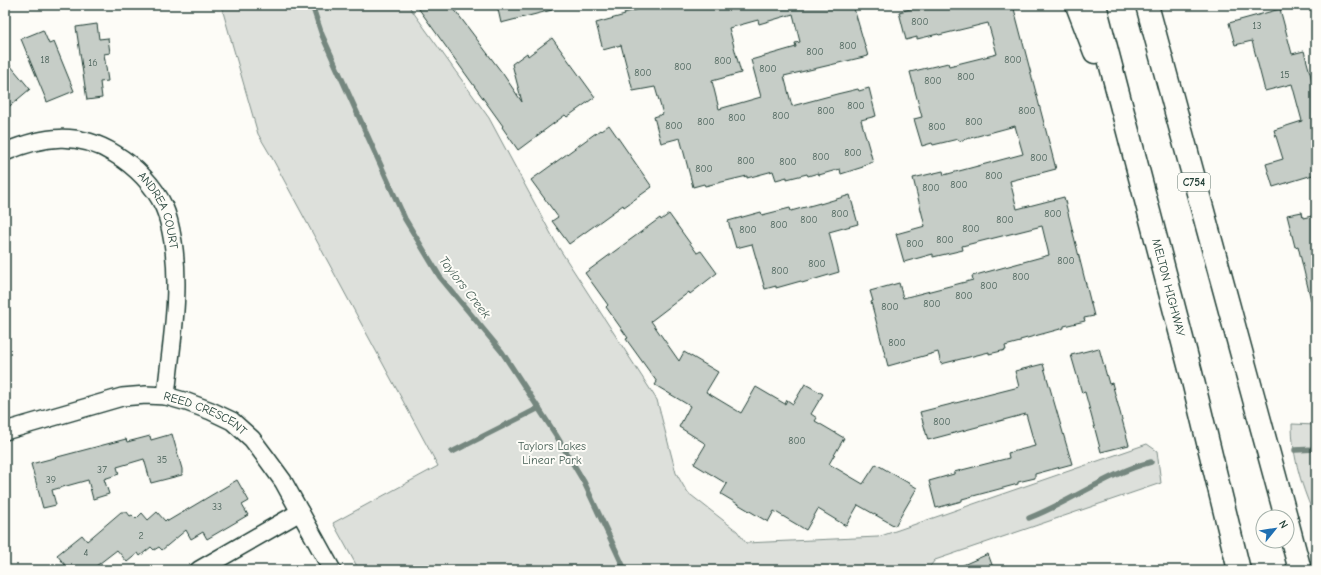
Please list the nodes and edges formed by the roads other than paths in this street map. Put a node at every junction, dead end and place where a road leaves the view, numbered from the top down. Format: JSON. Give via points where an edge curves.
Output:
{"nodes":[{"id":1,"x":1077,"y":5,"type":"edge"},
{"id":2,"x":1095,"y":5,"type":"edge"},
{"id":3,"x":1147,"y":5,"type":"edge"},
{"id":4,"x":1132,"y":148,"type":"junction"},
{"id":5,"x":5,"y":152,"type":"edge"},
{"id":6,"x":166,"y":396,"type":"junction"},
{"id":7,"x":5,"y":431,"type":"edge"},
{"id":8,"x":1284,"y":509,"type":"edge"},
{"id":9,"x":300,"y":512,"type":"junction"},
{"id":10,"x":1294,"y":549,"type":"edge"},
{"id":11,"x":200,"y":570,"type":"edge"},
{"id":12,"x":332,"y":570,"type":"edge"},
{"id":13,"x":1239,"y":570,"type":"edge"},
{"id":14,"x":1300,"y":570,"type":"edge"}],
"edges":[{"from":1,"to":4,"type":"highway"},
{"from":2,"to":4,"type":"highway","name":"MELTON HIGHWAY"},
{"from":3,"to":8,"type":"highway","number":"C754"},
{"from":4,"to":13,"type":"highway","name":"MELTON HIGHWAY"},
{"from":5,"to":6,"type":"street","name":"ANDREA COURT","via":[[24,144],[54,138],[77,139],[105,148],[122,158],[154,190],[164,207],[174,254],[176,292]]},
{"from":6,"to":7,"type":"street","name":"REED CRESCENT","via":[[146,394],[122,397]]},
{"from":6,"to":9,"type":"street","name":"REED CRESCENT","via":[[232,421],[267,459]]},
{"from":9,"to":11,"type":"street"},
{"from":9,"to":12,"type":"street","name":"REED CRESCENT"},
{"from":10,"to":14,"type":"highway"}]}
